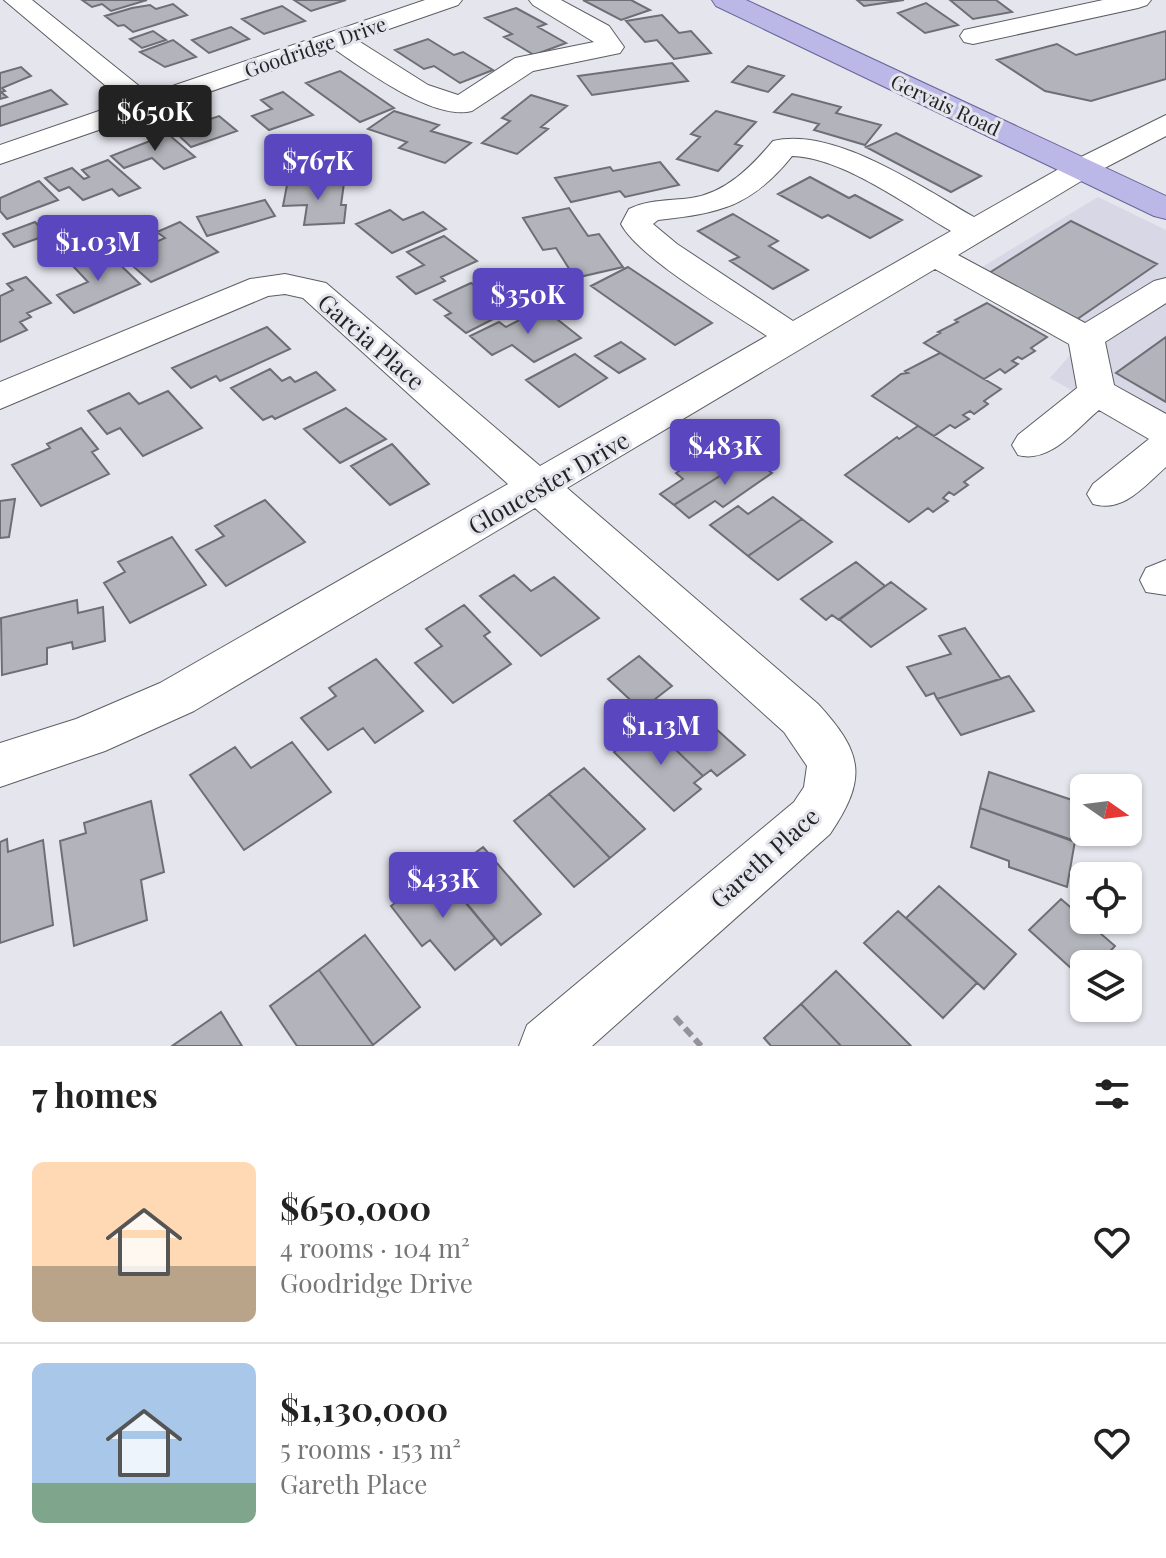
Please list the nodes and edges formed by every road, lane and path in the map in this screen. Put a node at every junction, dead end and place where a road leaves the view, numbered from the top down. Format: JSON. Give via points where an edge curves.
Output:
{"nodes":[{"id":1,"x":17,"y":0,"type":"edge"},
{"id":2,"x":449,"y":0,"type":"edge"},
{"id":3,"x":542,"y":0,"type":"edge"},
{"id":4,"x":725,"y":0,"type":"edge"},
{"id":5,"x":775,"y":0,"type":"edge"},
{"id":6,"x":1138,"y":0,"type":"edge"},
{"id":7,"x":973,"y":36,"type":"dead end"},
{"id":8,"x":337,"y":39,"type":"junction"},
{"id":9,"x":145,"y":105,"type":"junction"},
{"id":10,"x":1166,"y":124,"type":"edge"},
{"id":11,"x":0,"y":155,"type":"edge"},
{"id":12,"x":1098,"y":161,"type":"junction"},
{"id":13,"x":1166,"y":178,"type":"edge"},
{"id":14,"x":1166,"y":209,"type":"edge"},
{"id":15,"x":975,"y":231,"type":"junction"},
{"id":16,"x":934,"y":255,"type":"junction"},
{"id":17,"x":1166,"y":288,"type":"edge"},
{"id":18,"x":794,"y":338,"type":"junction"},
{"id":19,"x":1086,"y":338,"type":"junction"},
{"id":20,"x":1097,"y":392,"type":"junction"},
{"id":21,"x":0,"y":396,"type":"edge"},
{"id":22,"x":1166,"y":431,"type":"edge"},
{"id":23,"x":1032,"y":445,"type":"dead end"},
{"id":24,"x":1166,"y":446,"type":"edge"},
{"id":25,"x":540,"y":487,"type":"junction"},
{"id":26,"x":1108,"y":494,"type":"dead end"},
{"id":27,"x":0,"y":765,"type":"edge"},
{"id":28,"x":675,"y":1017,"type":"dead end"},
{"id":29,"x":548,"y":1046,"type":"edge"},
{"id":30,"x":701,"y":1046,"type":"edge"}],
"edges":[{"from":1,"to":9,"type":"street"},
{"from":2,"to":8,"type":"street","name":"Goodridge Drive"},
{"from":3,"to":8,"type":"street","via":[[600,32],[611,47],[525,64],[462,105],[418,91]]},
{"from":4,"to":12,"type":"main road","name":"Gervais Road"},
{"from":5,"to":12,"type":"main road","name":"Gervais Road"},
{"from":6,"to":7,"type":"street"},
{"from":8,"to":9,"type":"street","name":"Goodridge Drive"},
{"from":9,"to":11,"type":"street","name":"Goodridge Drive"},
{"from":10,"to":12,"type":"street","name":"Gloucester Drive"},
{"from":12,"to":13,"type":"main road","name":"Gervais Road"},
{"from":12,"to":14,"type":"main road","name":"Gervais Road"},
{"from":12,"to":15,"type":"street","name":"Gloucester Drive"},
{"from":15,"to":16,"type":"street","name":"Gloucester Drive"},
{"from":15,"to":18,"type":"street","via":[[842,159],[799,146],[784,147],[757,180],[736,194],[640,216],[639,228],[665,251]]},
{"from":16,"to":18,"type":"street","name":"Gloucester Drive"},
{"from":16,"to":19,"type":"street"},
{"from":17,"to":19,"type":"street"},
{"from":18,"to":25,"type":"street","name":"Gloucester Drive"},
{"from":19,"to":20,"type":"street"},
{"from":20,"to":22,"type":"street"},
{"from":20,"to":23,"type":"street"},
{"from":21,"to":25,"type":"street","name":"Garcia Place","via":[[243,293],[274,284],[296,285],[321,295]]},
{"from":24,"to":26,"type":"street"},
{"from":25,"to":27,"type":"street","name":"Gloucester Drive","via":[[177,697],[88,736]]},
{"from":25,"to":29,"type":"street","name":"Gareth Place","via":[[801,718],[830,755],[834,771],[831,788],[812,818]]},
{"from":28,"to":30,"type":"path"}]}
